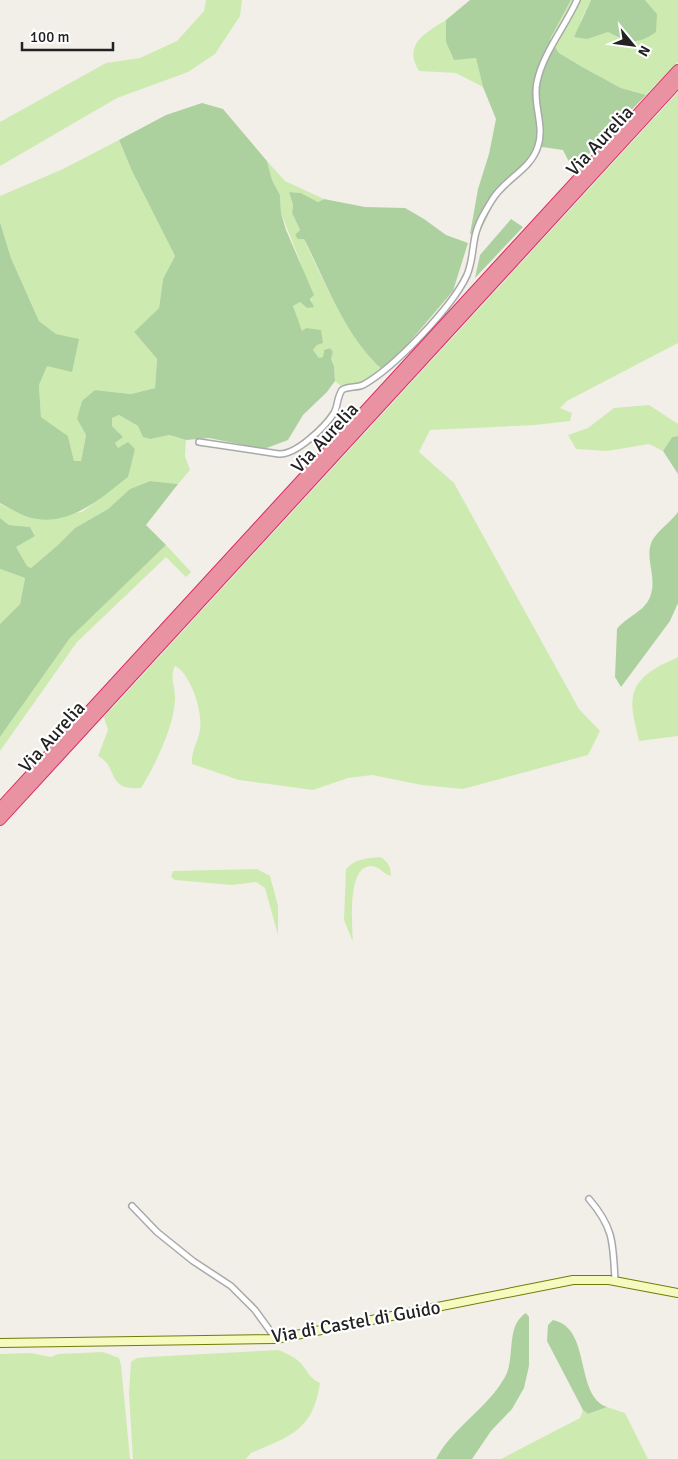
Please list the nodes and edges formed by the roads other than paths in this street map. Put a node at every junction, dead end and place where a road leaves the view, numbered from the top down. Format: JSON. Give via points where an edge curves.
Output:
{"nodes":[{"id":1,"x":577,"y":0,"type":"edge"},
{"id":2,"x":678,"y":70,"type":"edge"},
{"id":3,"x":678,"y":82,"type":"edge"},
{"id":4,"x":199,"y":442,"type":"dead end"},
{"id":5,"x":0,"y":808,"type":"edge"},
{"id":6,"x":0,"y":820,"type":"edge"},
{"id":7,"x":589,"y":1198,"type":"dead end"},
{"id":8,"x":132,"y":1206,"type":"dead end"},
{"id":9,"x":615,"y":1281,"type":"junction"},
{"id":10,"x":678,"y":1293,"type":"edge"},
{"id":11,"x":276,"y":1338,"type":"junction"},
{"id":12,"x":0,"y":1343,"type":"edge"}],
"edges":[{"from":1,"to":4,"type":"street","via":[[537,82],[541,132],[537,149],[527,165],[497,191],[484,212],[467,274],[435,319],[368,382],[342,390],[329,419],[292,452],[279,454]]},
{"from":2,"to":5,"type":"highway","name":"Via Aurelia"},
{"from":3,"to":6,"type":"highway","name":"Via Aurelia"},
{"from":7,"to":9,"type":"street","via":[[611,1232]]},
{"from":8,"to":11,"type":"street","via":[[193,1262],[232,1286]]},
{"from":9,"to":10,"type":"street","name":"Via di Castel di Guido"},
{"from":9,"to":11,"type":"street","name":"Via di Castel di Guido","via":[[557,1282],[304,1335]]},
{"from":11,"to":12,"type":"street","name":"Via di Castel di Guido"}]}
